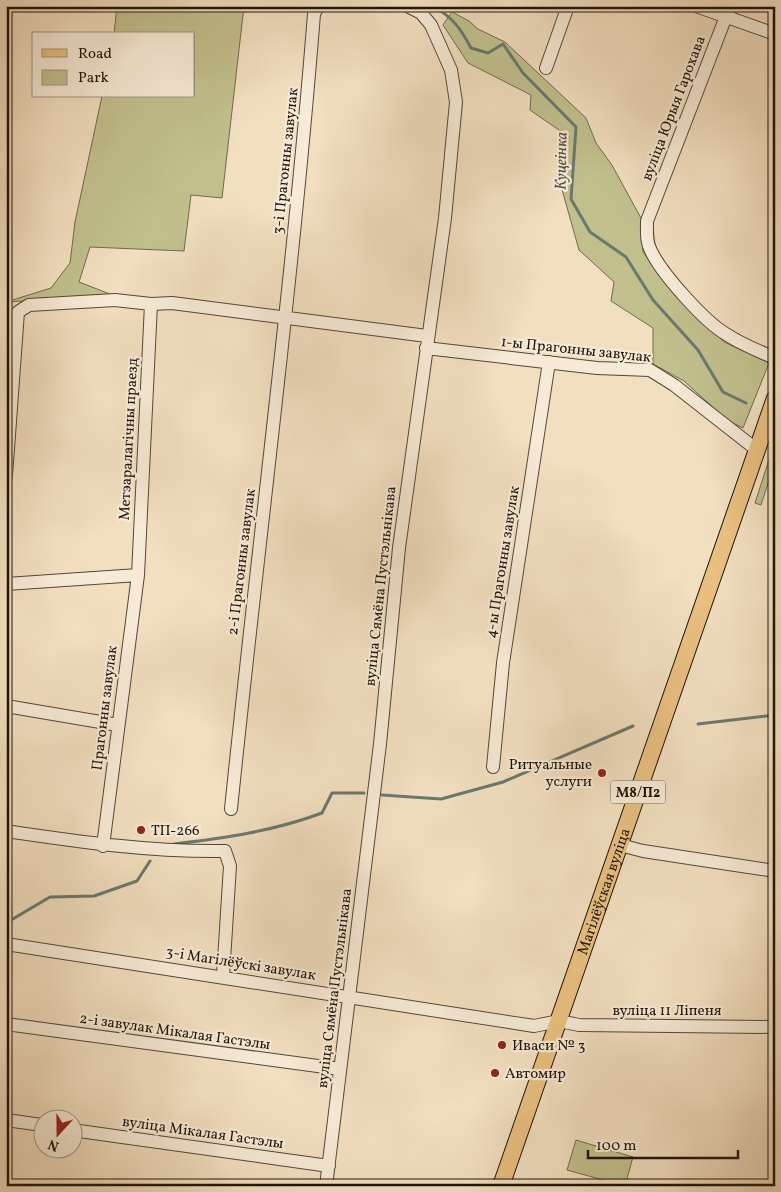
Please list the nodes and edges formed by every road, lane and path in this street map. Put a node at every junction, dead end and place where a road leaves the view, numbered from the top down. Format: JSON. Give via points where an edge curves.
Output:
{"nodes":[{"id":1,"x":318,"y":6,"type":"edge"},
{"id":2,"x":406,"y":6,"type":"edge"},
{"id":3,"x":568,"y":6,"type":"edge"},
{"id":4,"x":696,"y":6,"type":"edge"},
{"id":5,"x":728,"y":11,"type":"edge"},
{"id":6,"x":775,"y":34,"type":"edge"},
{"id":7,"x":546,"y":68,"type":"dead end"},
{"id":8,"x":151,"y":304,"type":"junction"},
{"id":9,"x":284,"y":319,"type":"junction"},
{"id":10,"x":427,"y":342,"type":"junction"},
{"id":11,"x":775,"y":358,"type":"edge"},
{"id":12,"x":549,"y":362,"type":"junction"},
{"id":13,"x":775,"y":398,"type":"edge"},
{"id":14,"x":757,"y":450,"type":"junction"},
{"id":15,"x":6,"y":476,"type":"edge"},
{"id":16,"x":138,"y":575,"type":"junction"},
{"id":17,"x":6,"y":584,"type":"edge"},
{"id":18,"x":6,"y":706,"type":"edge"},
{"id":19,"x":118,"y":725,"type":"junction"},
{"id":20,"x":493,"y":767,"type":"dead end"},
{"id":21,"x":231,"y":809,"type":"dead end"},
{"id":22,"x":6,"y":831,"type":"edge"},
{"id":23,"x":620,"y":845,"type":"junction"},
{"id":24,"x":103,"y":846,"type":"junction"},
{"id":25,"x":775,"y":871,"type":"edge"},
{"id":26,"x":6,"y":944,"type":"edge"},
{"id":27,"x":223,"y":976,"type":"junction"},
{"id":28,"x":350,"y":997,"type":"junction"},
{"id":29,"x":559,"y":1021,"type":"junction"},
{"id":30,"x":6,"y":1024,"type":"edge"},
{"id":31,"x":775,"y":1027,"type":"edge"},
{"id":32,"x":340,"y":1069,"type":"junction"},
{"id":33,"x":6,"y":1120,"type":"edge"},
{"id":34,"x":32,"y":1124,"type":"edge"},
{"id":35,"x":82,"y":1131,"type":"edge"},
{"id":36,"x":329,"y":1166,"type":"junction"},
{"id":37,"x":326,"y":1186,"type":"edge"},
{"id":38,"x":501,"y":1186,"type":"edge"}],
"edges":[{"from":1,"to":9,"type":"street","name":"3-і Прагонны завулак","via":[[314,14],[303,160]]},
{"from":2,"to":10,"type":"street","name":"вуліца Сямёна Пустэльнікава","via":[[421,14],[431,25],[451,70],[456,102],[445,218]]},
{"from":3,"to":7,"type":"street"},
{"from":4,"to":5,"type":"street"},
{"from":5,"to":6,"type":"street"},
{"from":5,"to":11,"type":"street","name":"вуліца Юрыя Гарохава","via":[[647,221],[646,235],[664,273],[684,296],[724,334]]},
{"from":8,"to":9,"type":"street","name":"1-ы Прагонны завулак","via":[[172,303]]},
{"from":8,"to":15,"type":"street","name":"1-ы Прагонны завулак","via":[[115,300],[69,302],[29,305],[18,312]]},
{"from":8,"to":16,"type":"street","name":"Метэаралагічны праезд"},
{"from":9,"to":10,"type":"street","name":"1-ы Прагонны завулак"},
{"from":9,"to":21,"type":"street","name":"2-і Прагонны завулак"},
{"from":10,"to":12,"type":"street","name":"1-ы Прагонны завулак"},
{"from":10,"to":28,"type":"street","name":"вуліца Сямёна Пустэльнікава","via":[[399,548]]},
{"from":12,"to":14,"type":"street","name":"1-ы Прагонны завулак","via":[[650,370]]},
{"from":12,"to":20,"type":"street","name":"4-ы Прагонны завулак","via":[[503,663]]},
{"from":13,"to":14,"type":"main road","name":"Магілёўская вуліца","number":"М8/П2"},
{"from":14,"to":23,"type":"main road","name":"Магілёўская вуліца","number":"М8/П2"},
{"from":16,"to":17,"type":"street"},
{"from":16,"to":19,"type":"street","name":"Прагонны завулак"},
{"from":18,"to":19,"type":"street"},
{"from":19,"to":24,"type":"street","name":"Прагонны завулак"},
{"from":22,"to":24,"type":"street"},
{"from":23,"to":25,"type":"street"},
{"from":23,"to":29,"type":"main road","name":"Магілёўская вуліца","number":"М8/П2"},
{"from":24,"to":27,"type":"street","via":[[171,852],[225,851],[230,866]]},
{"from":26,"to":27,"type":"street","name":"3-і Магілёўскі завулак"},
{"from":27,"to":28,"type":"street","name":"3-і Магілёўскі завулак"},
{"from":28,"to":29,"type":"street","name":"3-і Магілёўскі завулак","via":[[534,1026]]},
{"from":28,"to":32,"type":"street","name":"вуліца Сямёна Пустэльнікава"},
{"from":29,"to":31,"type":"street","name":"вуліца 11 Ліпеня","via":[[579,1025]]},
{"from":29,"to":38,"type":"main road","name":"Магілёўская вуліца","number":"М8/П2"},
{"from":30,"to":32,"type":"street","name":"2-і завулак Мікалая Гастэлы"},
{"from":32,"to":36,"type":"street","name":"вуліца Сямёна Пустэльнікава"},
{"from":33,"to":34,"type":"street"},
{"from":35,"to":36,"type":"street","name":"вуліца Мікалая Гастэлы"},
{"from":36,"to":37,"type":"street","name":"вуліца Сямёна Пустэльнікава"}]}
